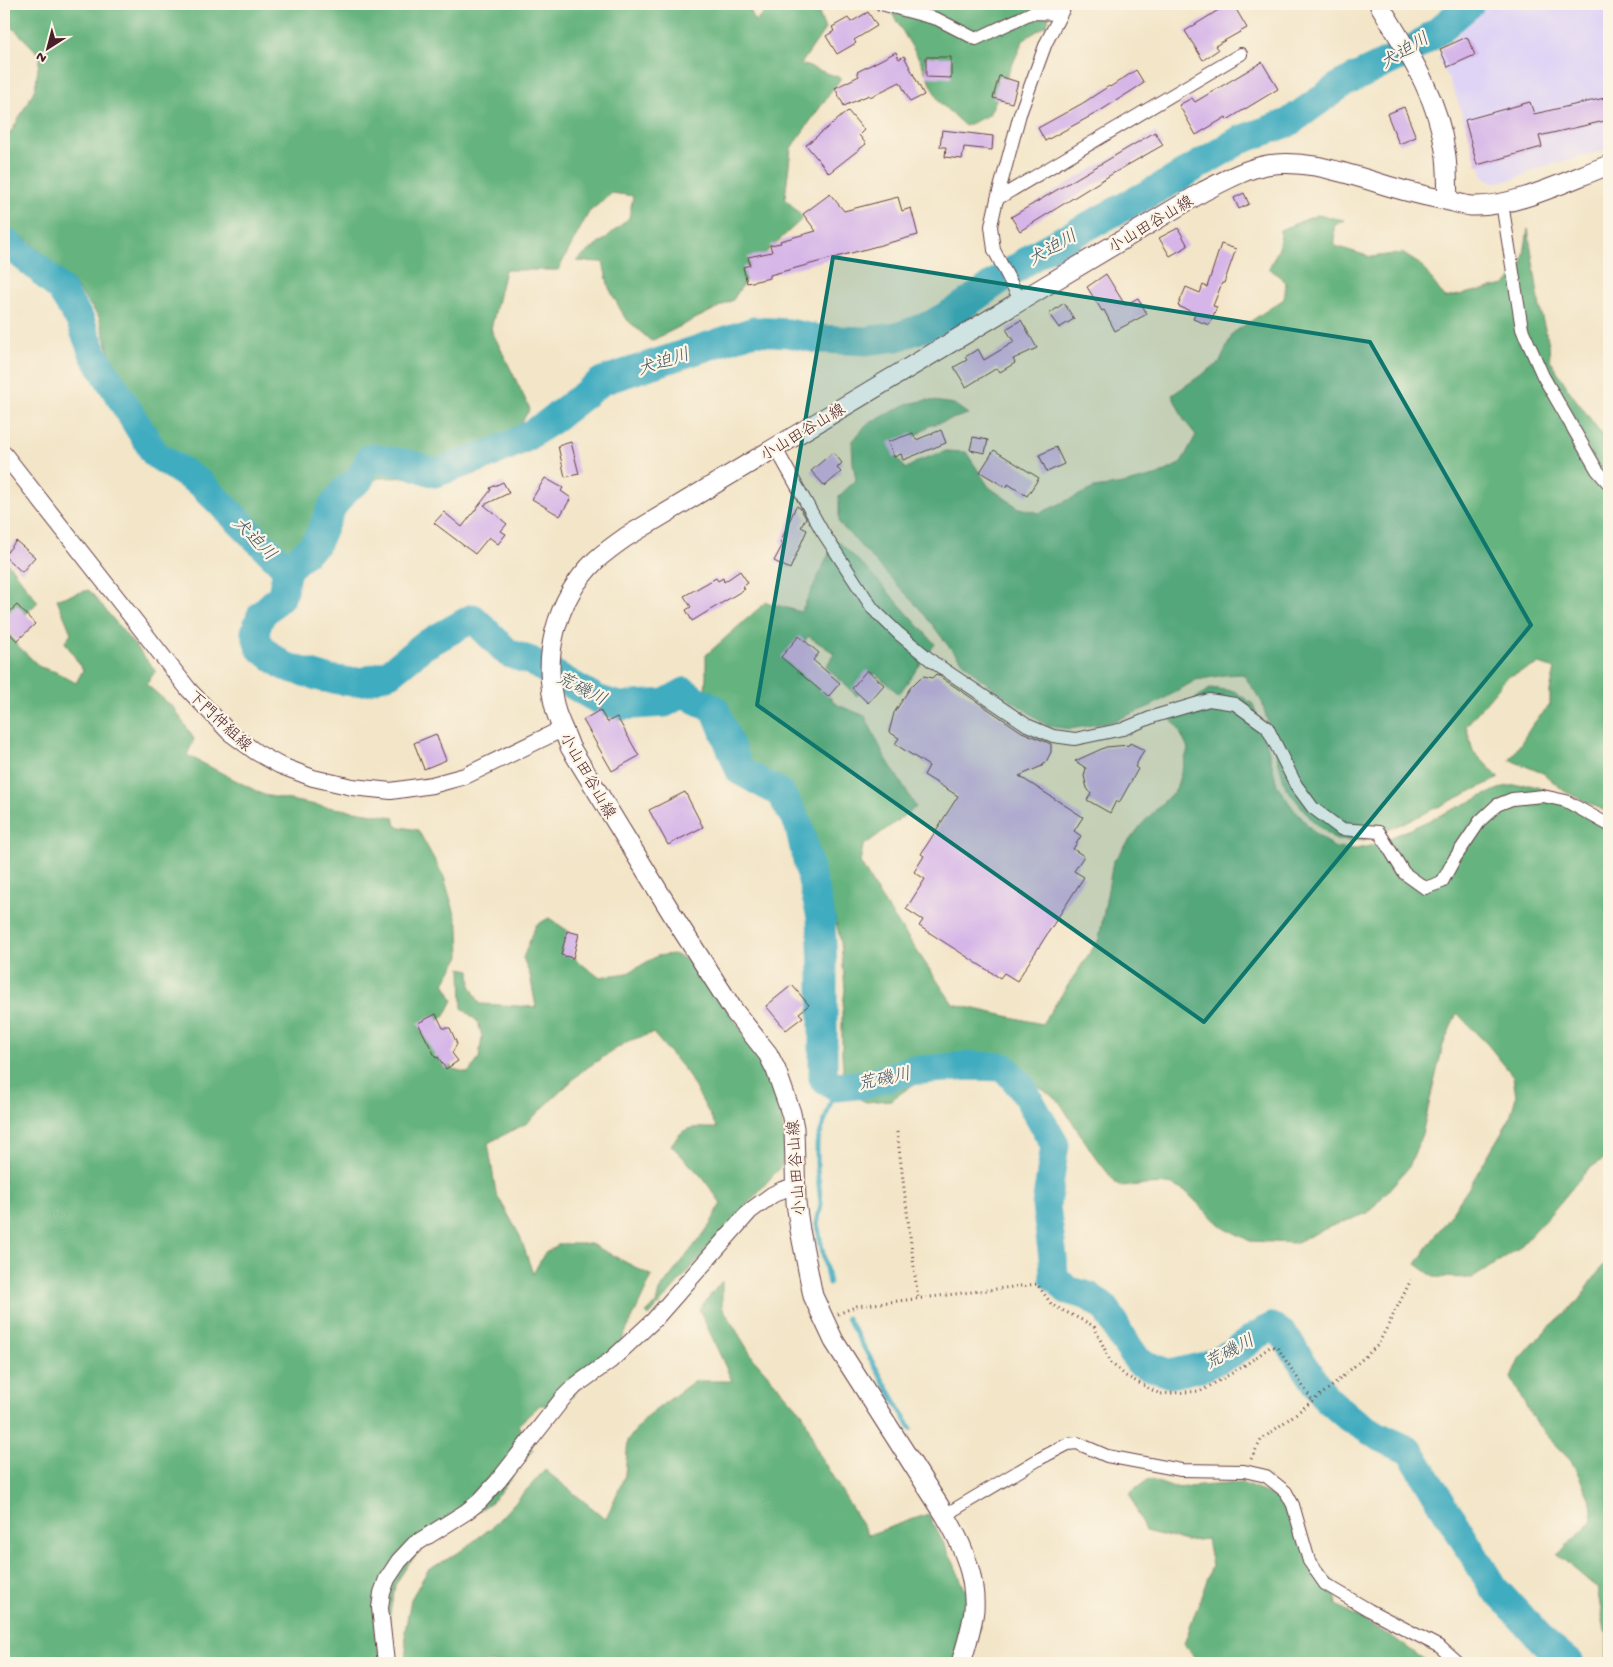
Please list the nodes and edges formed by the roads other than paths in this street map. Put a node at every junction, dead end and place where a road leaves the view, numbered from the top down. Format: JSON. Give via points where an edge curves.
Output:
{"nodes":[{"id":1,"x":881,"y":4,"type":"edge"},
{"id":2,"x":1379,"y":4,"type":"edge"},
{"id":3,"x":1064,"y":9,"type":"edge"},
{"id":4,"x":1241,"y":54,"type":"dead end"},
{"id":5,"x":1609,"y":165,"type":"edge"},
{"id":6,"x":997,"y":200,"type":"junction"},
{"id":7,"x":1448,"y":200,"type":"junction"},
{"id":8,"x":1502,"y":203,"type":"junction"},
{"id":9,"x":1020,"y":300,"type":"junction"},
{"id":10,"x":775,"y":447,"type":"junction"},
{"id":11,"x":4,"y":454,"type":"edge"},
{"id":12,"x":1609,"y":484,"type":"edge"},
{"id":13,"x":562,"y":729,"type":"junction"},
{"id":14,"x":1609,"y":826,"type":"edge"},
{"id":15,"x":796,"y":1186,"type":"junction"},
{"id":16,"x":945,"y":1515,"type":"junction"},
{"id":17,"x":386,"y":1663,"type":"edge"},
{"id":18,"x":961,"y":1663,"type":"edge"},
{"id":19,"x":1458,"y":1663,"type":"edge"}],
"edges":[{"from":1,"to":3,"type":"street","via":[[936,19],[976,39],[1031,13]]},
{"from":2,"to":7,"type":"main road","via":[[1428,87],[1446,151]]},
{"from":3,"to":6,"type":"street","via":[[1046,43],[1020,114]]},
{"from":4,"to":6,"type":"street"},
{"from":5,"to":8,"type":"main road","name":"小山田谷山線"},
{"from":6,"to":9,"type":"street","via":[[991,226],[994,250]]},
{"from":7,"to":8,"type":"main road","name":"小山田谷山線","via":[[1469,206]]},
{"from":7,"to":9,"type":"main road","name":"小山田谷山線","via":[[1325,168],[1299,164],[1266,165],[1204,190]]},
{"from":8,"to":12,"type":"street","via":[[1522,329],[1543,376],[1597,470]]},
{"from":9,"to":10,"type":"main road","name":"小山田谷山線"},
{"from":10,"to":13,"type":"main road","name":"小山田谷山線","via":[[626,537],[583,574],[562,608],[554,629],[550,673]]},
{"from":10,"to":14,"type":"street","via":[[822,531],[873,609],[933,662],[1027,725],[1053,736],[1074,739],[1122,729],[1209,700],[1236,704],[1266,727],[1296,785],[1313,808],[1341,829],[1379,832],[1404,873],[1424,888],[1442,882],[1480,821],[1497,805],[1512,799],[1542,796],[1566,801]]},
{"from":11,"to":13,"type":"street","name":"下門仲組線","via":[[188,690],[230,733],[279,765],[313,778],[391,791],[465,776]]},
{"from":13,"to":15,"type":"main road","name":"小山田谷山線","via":[[679,925],[734,1011],[768,1054],[791,1113]]},
{"from":15,"to":16,"type":"main road","name":"小山田谷山線","via":[[809,1277],[824,1322]]},
{"from":15,"to":17,"type":"street","via":[[772,1195],[750,1211],[654,1320],[563,1398],[480,1501],[415,1544],[398,1561],[387,1579],[380,1608]]},
{"from":16,"to":18,"type":"main road","name":"小山田谷山線","via":[[966,1558],[974,1600]]},
{"from":16,"to":19,"type":"street","via":[[1041,1458],[1077,1442],[1107,1456],[1181,1470],[1244,1471],[1266,1476],[1286,1492],[1310,1561],[1325,1584],[1440,1647]]}]}
